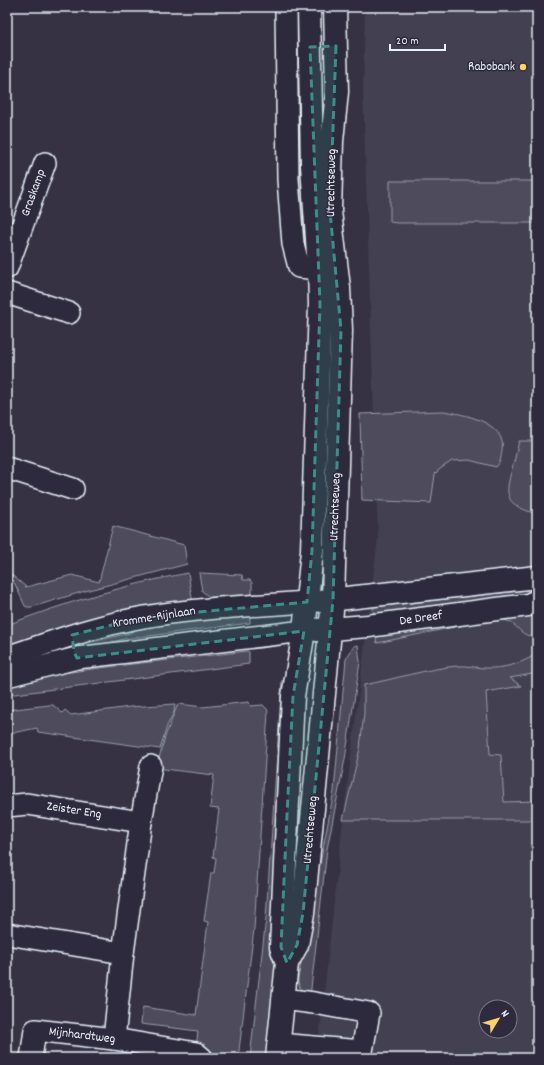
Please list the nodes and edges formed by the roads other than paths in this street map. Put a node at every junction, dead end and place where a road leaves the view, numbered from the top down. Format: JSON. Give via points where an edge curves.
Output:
{"nodes":[{"id":1,"x":286,"y":7,"type":"edge"},
{"id":2,"x":309,"y":7,"type":"edge"},
{"id":3,"x":335,"y":7,"type":"edge"},
{"id":4,"x":336,"y":46,"type":"junction"},
{"id":5,"x":310,"y":47,"type":"junction"},
{"id":6,"x":45,"y":162,"type":"dead end"},
{"id":7,"x":7,"y":268,"type":"edge"},
{"id":8,"x":319,"y":269,"type":"junction"},
{"id":9,"x":7,"y":293,"type":"edge"},
{"id":10,"x":69,"y":313,"type":"dead end"},
{"id":11,"x":7,"y":468,"type":"edge"},
{"id":12,"x":73,"y":489,"type":"dead end"},
{"id":13,"x":537,"y":577,"type":"edge"},
{"id":14,"x":333,"y":600,"type":"junction"},
{"id":15,"x":537,"y":601,"type":"edge"},
{"id":16,"x":306,"y":602,"type":"junction"},
{"id":17,"x":331,"y":629,"type":"junction"},
{"id":18,"x":304,"y":631,"type":"junction"},
{"id":19,"x":72,"y":635,"type":"junction"},
{"id":20,"x":7,"y":657,"type":"edge"},
{"id":21,"x":77,"y":658,"type":"junction"},
{"id":22,"x":7,"y":676,"type":"edge"},
{"id":23,"x":151,"y":766,"type":"dead end"},
{"id":24,"x":7,"y":806,"type":"edge"},
{"id":25,"x":141,"y":822,"type":"junction"},
{"id":26,"x":7,"y":934,"type":"edge"},
{"id":27,"x":123,"y":953,"type":"junction"},
{"id":28,"x":287,"y":963,"type":"junction"},
{"id":29,"x":283,"y":999,"type":"junction"},
{"id":30,"x":114,"y":1040,"type":"junction"},
{"id":31,"x":278,"y":1051,"type":"edge"},
{"id":32,"x":31,"y":1058,"type":"edge"},
{"id":33,"x":202,"y":1058,"type":"edge"}],
"edges":[{"from":1,"to":8,"type":"street","via":[[288,179],[293,244],[298,267]]},
{"from":2,"to":5,"type":"main road","name":"Utrechtseweg"},
{"from":3,"to":4,"type":"main road","name":"Utrechtseweg"},
{"from":4,"to":5,"type":"main road"},
{"from":4,"to":14,"type":"main road","name":"Utrechtseweg","via":[[337,92],[332,141],[330,211],[341,330]]},
{"from":5,"to":8,"type":"main road","name":"Utrechtseweg","via":[[312,165]]},
{"from":6,"to":7,"type":"street","name":"Graskamp"},
{"from":8,"to":16,"type":"main road","name":"Utrechtseweg","via":[[312,551]]},
{"from":9,"to":10,"type":"street"},
{"from":11,"to":12,"type":"street"},
{"from":13,"to":14,"type":"main road"},
{"from":14,"to":16,"type":"main road"},
{"from":14,"to":17,"type":"main road","name":"Utrechtseweg"},
{"from":15,"to":17,"type":"main road","name":"De Dreef","via":[[528,605]]},
{"from":16,"to":18,"type":"main road","name":"Utrechtseweg"},
{"from":16,"to":19,"type":"street","name":"Kromme-Rijnlaan","via":[[143,617]]},
{"from":17,"to":18,"type":"main road","name":"De Dreef"},
{"from":17,"to":28,"type":"main road","name":"Utrechtseweg","via":[[303,913],[297,945]]},
{"from":18,"to":21,"type":"street"},
{"from":18,"to":28,"type":"main road","name":"Utrechtseweg","via":[[293,696],[281,947]]},
{"from":19,"to":20,"type":"street","name":"Kromme-Rijnlaan"},
{"from":19,"to":21,"type":"street"},
{"from":21,"to":22,"type":"street"},
{"from":23,"to":25,"type":"street"},
{"from":24,"to":25,"type":"street","name":"Zeister Eng","via":[[27,804]]},
{"from":25,"to":27,"type":"street"},
{"from":26,"to":27,"type":"street"},
{"from":27,"to":30,"type":"street"},
{"from":28,"to":29,"type":"main road","name":"Utrechtseweg"},
{"from":29,"to":31,"type":"main road","name":"Utrechtseweg"},
{"from":29,"to":31,"type":"street","name":"Utrechtseweg","via":[[369,1013],[362,1051]]},
{"from":30,"to":32,"type":"street","name":"Mijnhardtweg","via":[[35,1030]]},
{"from":30,"to":33,"type":"street","name":"Mijnhardtweg","via":[[196,1052]]}]}
